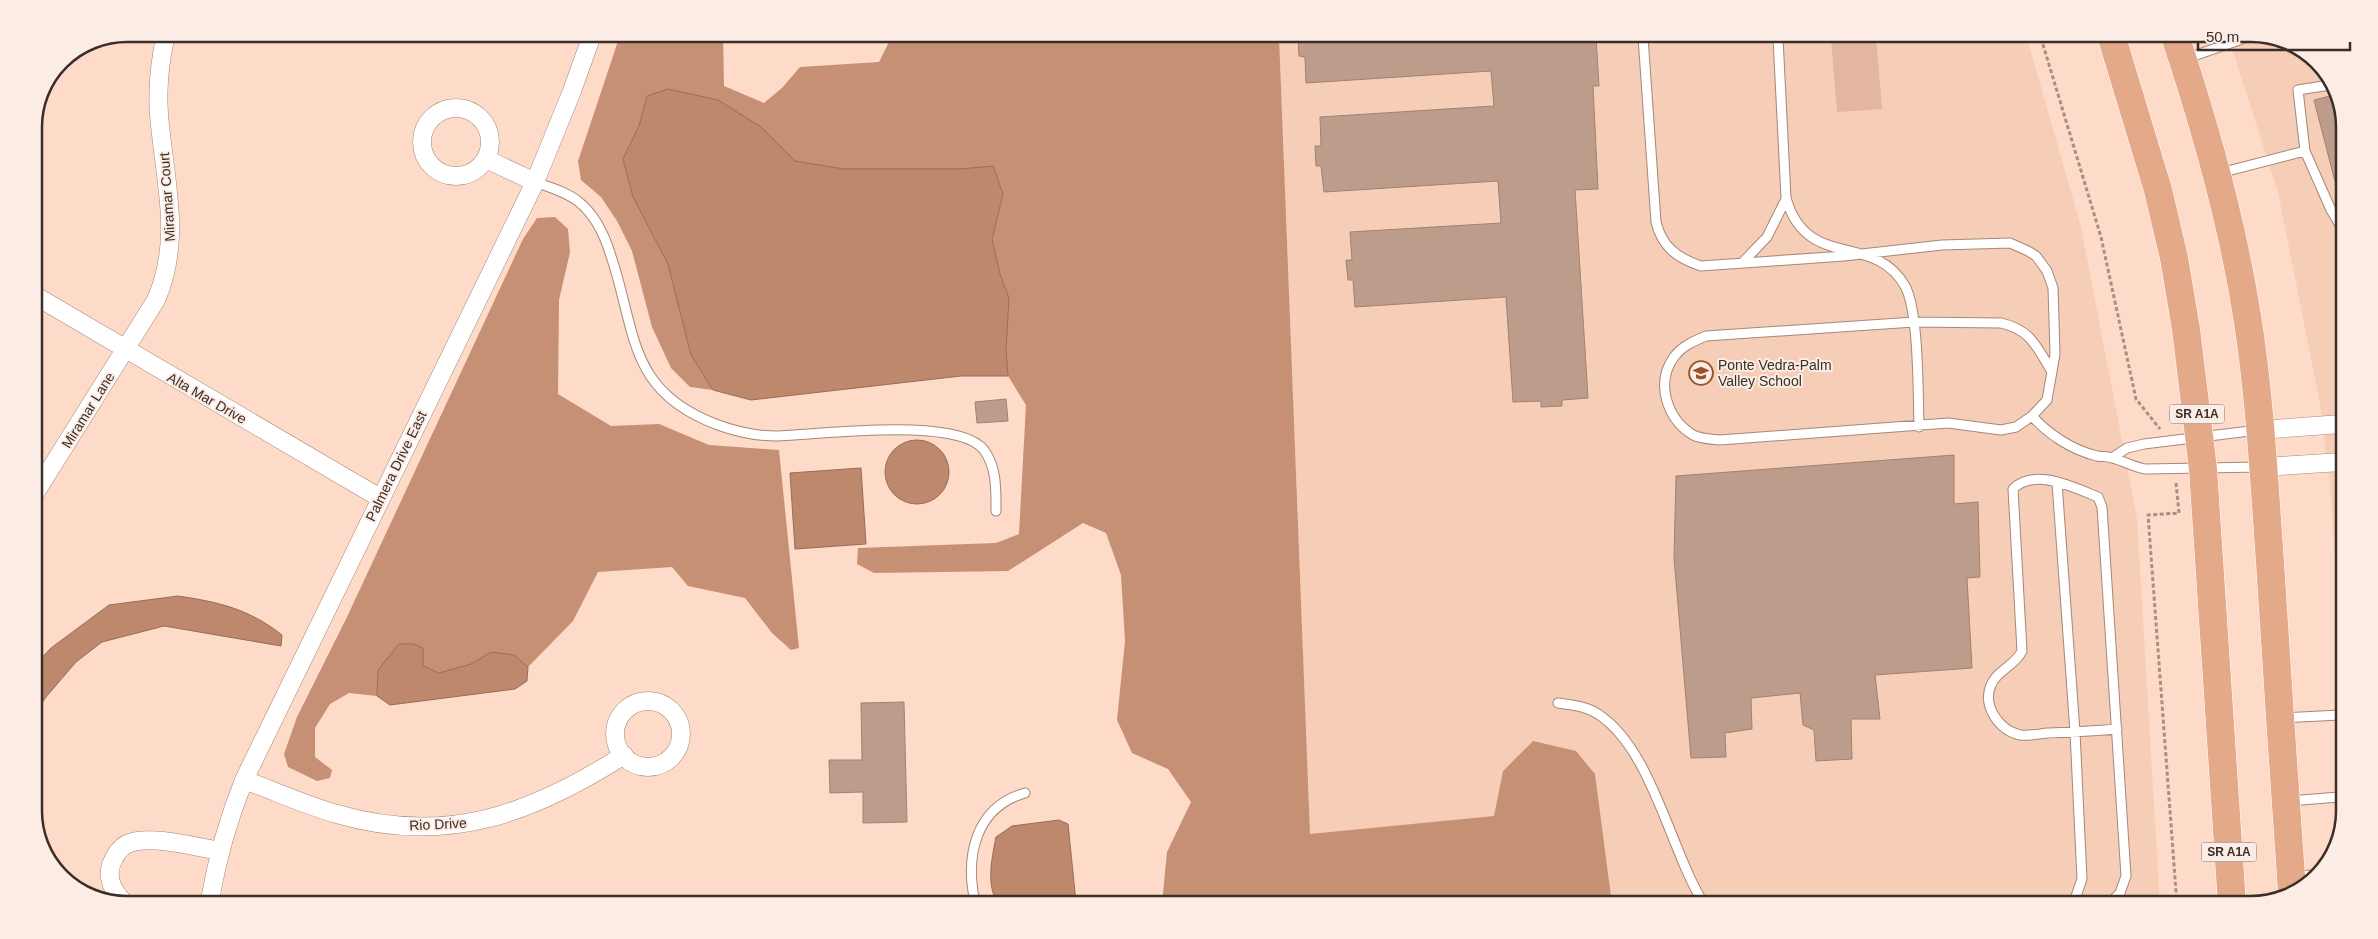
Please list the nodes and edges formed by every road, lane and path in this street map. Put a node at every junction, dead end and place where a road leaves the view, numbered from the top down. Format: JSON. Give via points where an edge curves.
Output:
{"nodes":[{"id":1,"x":165,"y":42,"type":"edge"},
{"id":2,"x":590,"y":42,"type":"edge"},
{"id":3,"x":1643,"y":42,"type":"edge"},
{"id":4,"x":1778,"y":42,"type":"edge"},
{"id":5,"x":2113,"y":42,"type":"edge"},
{"id":6,"x":2223,"y":42,"type":"edge"},
{"id":7,"x":2179,"y":49,"type":"edge"},
{"id":8,"x":2324,"y":86,"type":"edge"},
{"id":9,"x":2306,"y":151,"type":"junction"},
{"id":10,"x":486,"y":158,"type":"dead end"},
{"id":11,"x":2217,"y":173,"type":"junction"},
{"id":12,"x":534,"y":182,"type":"junction"},
{"id":13,"x":1786,"y":199,"type":"junction"},
{"id":14,"x":2335,"y":217,"type":"edge"},
{"id":15,"x":1866,"y":254,"type":"junction"},
{"id":16,"x":1742,"y":263,"type":"junction"},
{"id":17,"x":42,"y":300,"type":"edge"},
{"id":18,"x":1914,"y":322,"type":"junction"},
{"id":19,"x":126,"y":350,"type":"junction"},
{"id":20,"x":2051,"y":370,"type":"junction"},
{"id":21,"x":2032,"y":416,"type":"junction"},
{"id":22,"x":2335,"y":424,"type":"edge"},
{"id":23,"x":1919,"y":427,"type":"junction"},
{"id":24,"x":2259,"y":430,"type":"junction"},
{"id":25,"x":2199,"y":437,"type":"junction"},
{"id":26,"x":2112,"y":458,"type":"junction"},
{"id":27,"x":2335,"y":462,"type":"edge"},
{"id":28,"x":2263,"y":467,"type":"junction"},
{"id":29,"x":2202,"y":469,"type":"junction"},
{"id":30,"x":43,"y":482,"type":"edge"},
{"id":31,"x":2057,"y":483,"type":"junction"},
{"id":32,"x":380,"y":498,"type":"junction"},
{"id":33,"x":996,"y":511,"type":"dead end"},
{"id":34,"x":1558,"y":703,"type":"dead end"},
{"id":35,"x":2336,"y":715,"type":"edge"},
{"id":36,"x":2280,"y":718,"type":"junction"},
{"id":37,"x":2117,"y":729,"type":"junction"},
{"id":38,"x":2075,"y":732,"type":"junction"},
{"id":39,"x":624,"y":755,"type":"dead end"},
{"id":40,"x":244,"y":780,"type":"junction"},
{"id":41,"x":1025,"y":793,"type":"dead end"},
{"id":42,"x":2336,"y":798,"type":"edge"},
{"id":43,"x":2286,"y":801,"type":"junction"},
{"id":44,"x":220,"y":850,"type":"junction"},
{"id":45,"x":2300,"y":881,"type":"edge"},
{"id":46,"x":117,"y":895,"type":"edge"},
{"id":47,"x":211,"y":896,"type":"edge"},
{"id":48,"x":974,"y":896,"type":"edge"},
{"id":49,"x":1699,"y":896,"type":"edge"},
{"id":50,"x":2075,"y":896,"type":"edge"},
{"id":51,"x":2117,"y":896,"type":"edge"},
{"id":52,"x":2231,"y":896,"type":"edge"}],
"edges":[{"from":1,"to":19,"type":"street","name":"Miramar Court","via":[[158,82],[172,224],[171,246],[158,295]]},
{"from":2,"to":12,"type":"street","name":"Palmera Drive East"},
{"from":3,"to":16,"type":"lane","via":[[1659,233],[1669,249],[1683,260],[1701,266]]},
{"from":4,"to":13,"type":"lane"},
{"from":5,"to":25,"type":"main road","number":"SR A1A","via":[[2158,190],[2174,258]]},
{"from":6,"to":7,"type":"lane"},
{"from":7,"to":11,"type":"main road"},
{"from":8,"to":9,"type":"lane","via":[[2298,90]]},
{"from":9,"to":11,"type":"lane"},
{"from":9,"to":14,"type":"lane"},
{"from":10,"to":12,"type":"street"},
{"from":11,"to":24,"type":"main road","via":[[2247,317]]},
{"from":12,"to":32,"type":"street","name":"Palmera Drive East"},
{"from":12,"to":33,"type":"lane","via":[[563,192],[579,202],[594,218],[605,238],[635,346],[646,372],[662,392],[683,408],[717,425],[748,434],[776,436],[911,430],[946,432],[969,438],[983,449],[992,464]]},
{"from":13,"to":15,"type":"lane","via":[[1795,222],[1815,241],[1832,248]]},
{"from":13,"to":16,"type":"lane","via":[[1767,237]]},
{"from":15,"to":16,"type":"lane"},
{"from":15,"to":18,"type":"lane","via":[[1897,274],[1906,286]]},
{"from":15,"to":20,"type":"lane","via":[[1942,245],[2010,243],[2028,251],[2047,271],[2054,288],[2055,354]]},
{"from":17,"to":19,"type":"street","name":"Alta Mar Drive"},
{"from":18,"to":20,"type":"lane","via":[[2014,326],[2036,343]]},
{"from":18,"to":23,"type":"lane"},
{"from":18,"to":23,"type":"lane","via":[[1706,336],[1692,341],[1674,357],[1668,368],[1665,393],[1674,418],[1695,436],[1707,439]]},
{"from":19,"to":30,"type":"street","name":"Miramar Lane"},
{"from":19,"to":32,"type":"street","name":"Alta Mar Drive"},
{"from":20,"to":21,"type":"lane","via":[[2047,400]]},
{"from":21,"to":23,"type":"lane","via":[[2016,427],[2001,430],[1948,423]]},
{"from":21,"to":26,"type":"lane","via":[[2060,440]]},
{"from":22,"to":24,"type":"street"},
{"from":24,"to":25,"type":"lane"},
{"from":24,"to":28,"type":"main road"},
{"from":25,"to":26,"type":"lane","via":[[2127,448]]},
{"from":25,"to":29,"type":"main road","number":"SR A1A"},
{"from":26,"to":29,"type":"lane","via":[[2128,466],[2145,469]]},
{"from":27,"to":28,"type":"street"},
{"from":28,"to":29,"type":"lane"},
{"from":28,"to":36,"type":"main road"},
{"from":29,"to":52,"type":"main road","number":"SR A1A"},
{"from":31,"to":37,"type":"lane","via":[[2098,497],[2102,507]]},
{"from":31,"to":38,"type":"lane"},
{"from":31,"to":38,"type":"lane","via":[[2037,479],[2019,482],[2013,489],[2022,652],[2018,660],[1991,684],[1989,703],[1996,720],[2021,735]]},
{"from":32,"to":40,"type":"street","name":"Palmera Drive East"},
{"from":34,"to":49,"type":"lane","via":[[1583,707],[1599,715],[1637,757],[1686,873]]},
{"from":35,"to":36,"type":"lane"},
{"from":36,"to":43,"type":"main road"},
{"from":37,"to":38,"type":"lane"},
{"from":37,"to":51,"type":"lane","via":[[2126,876]]},
{"from":38,"to":50,"type":"lane","via":[[2082,879]]},
{"from":39,"to":40,"type":"street","name":"Rio Drive","via":[[584,780],[531,806],[476,822],[447,826],[404,826],[336,814]]},
{"from":40,"to":44,"type":"street","name":"Palmera Drive East"},
{"from":41,"to":48,"type":"lane","via":[[1009,797],[979,828],[971,870]]},
{"from":42,"to":43,"type":"lane"},
{"from":43,"to":45,"type":"main road"},
{"from":44,"to":46,"type":"street","via":[[166,842],[128,844],[118,851],[109,871],[110,882]]},
{"from":44,"to":47,"type":"street","name":"Palmera Drive East"}]}
